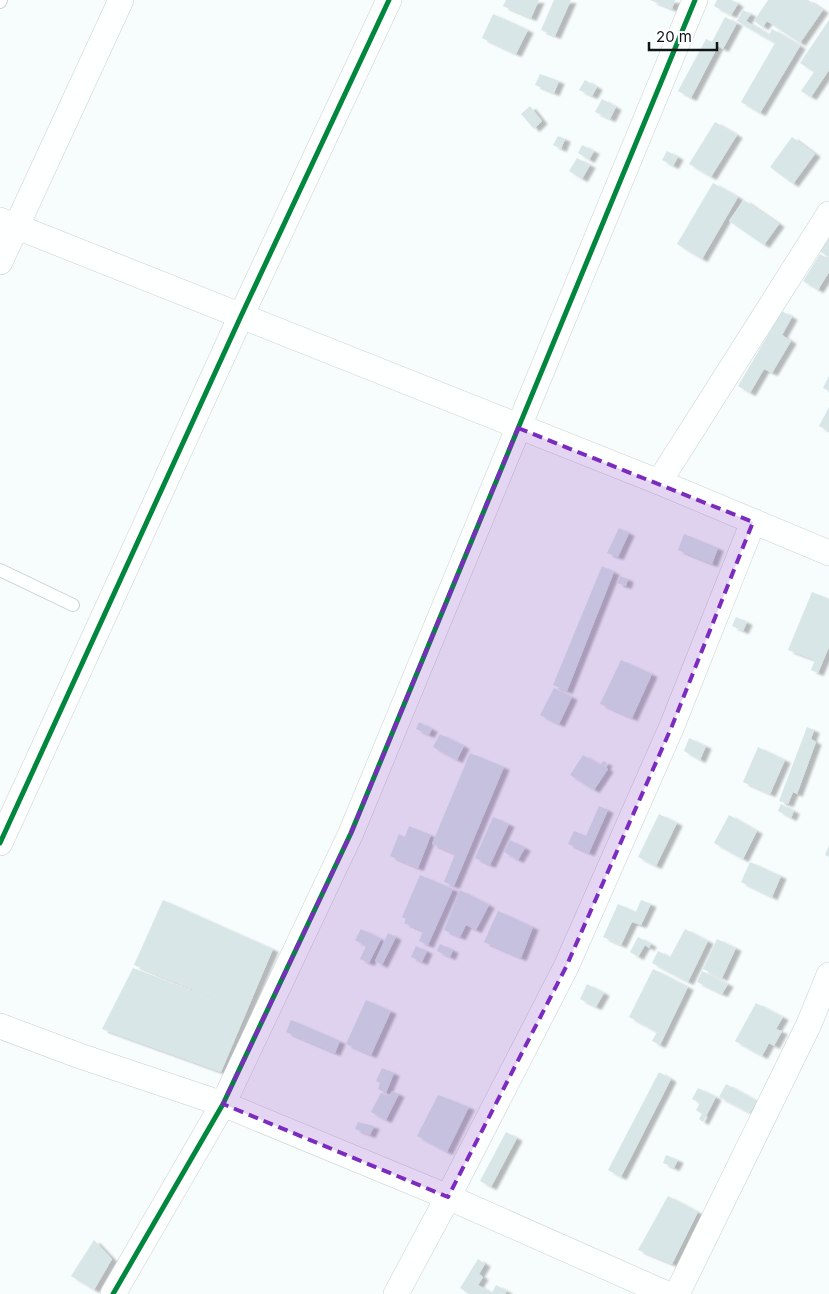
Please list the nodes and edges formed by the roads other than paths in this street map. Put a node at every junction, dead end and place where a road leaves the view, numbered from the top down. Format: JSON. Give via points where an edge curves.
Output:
{"nodes":[{"id":1,"x":121,"y":0,"type":"edge"},
{"id":2,"x":389,"y":0,"type":"edge"},
{"id":3,"x":695,"y":0,"type":"edge"},
{"id":4,"x":829,"y":214,"type":"edge"},
{"id":5,"x":8,"y":223,"type":"edge"},
{"id":6,"x":0,"y":262,"type":"edge"},
{"id":7,"x":241,"y":316,"type":"junction"},
{"id":8,"x":518,"y":428,"type":"junction"},
{"id":9,"x":659,"y":482,"type":"junction"},
{"id":10,"x":753,"y":522,"type":"junction"},
{"id":11,"x":829,"y":553,"type":"edge"},
{"id":12,"x":0,"y":570,"type":"edge"},
{"id":13,"x":73,"y":605,"type":"dead end"},
{"id":14,"x":0,"y":843,"type":"edge"},
{"id":15,"x":829,"y":975,"type":"edge"},
{"id":16,"x":0,"y":1026,"type":"edge"},
{"id":17,"x":223,"y":1104,"type":"junction"},
{"id":18,"x":448,"y":1197,"type":"junction"},
{"id":19,"x":113,"y":1294,"type":"edge"},
{"id":20,"x":396,"y":1294,"type":"edge"},
{"id":21,"x":667,"y":1294,"type":"edge"},
{"id":22,"x":677,"y":1294,"type":"edge"}],
"edges":[{"from":1,"to":5,"type":"street"},
{"from":2,"to":7,"type":"street"},
{"from":3,"to":8,"type":"street"},
{"from":4,"to":9,"type":"street"},
{"from":5,"to":6,"type":"street"},
{"from":5,"to":7,"type":"street"},
{"from":7,"to":8,"type":"street"},
{"from":7,"to":14,"type":"street"},
{"from":8,"to":9,"type":"street"},
{"from":8,"to":17,"type":"street","via":[[351,833]]},
{"from":9,"to":10,"type":"street"},
{"from":10,"to":11,"type":"street"},
{"from":10,"to":18,"type":"street","via":[[672,726],[566,966]]},
{"from":12,"to":13,"type":"lane"},
{"from":15,"to":22,"type":"street","via":[[809,1024]]},
{"from":16,"to":17,"type":"street"},
{"from":17,"to":18,"type":"street"},
{"from":17,"to":19,"type":"street"},
{"from":18,"to":20,"type":"street"},
{"from":18,"to":21,"type":"street"}]}
